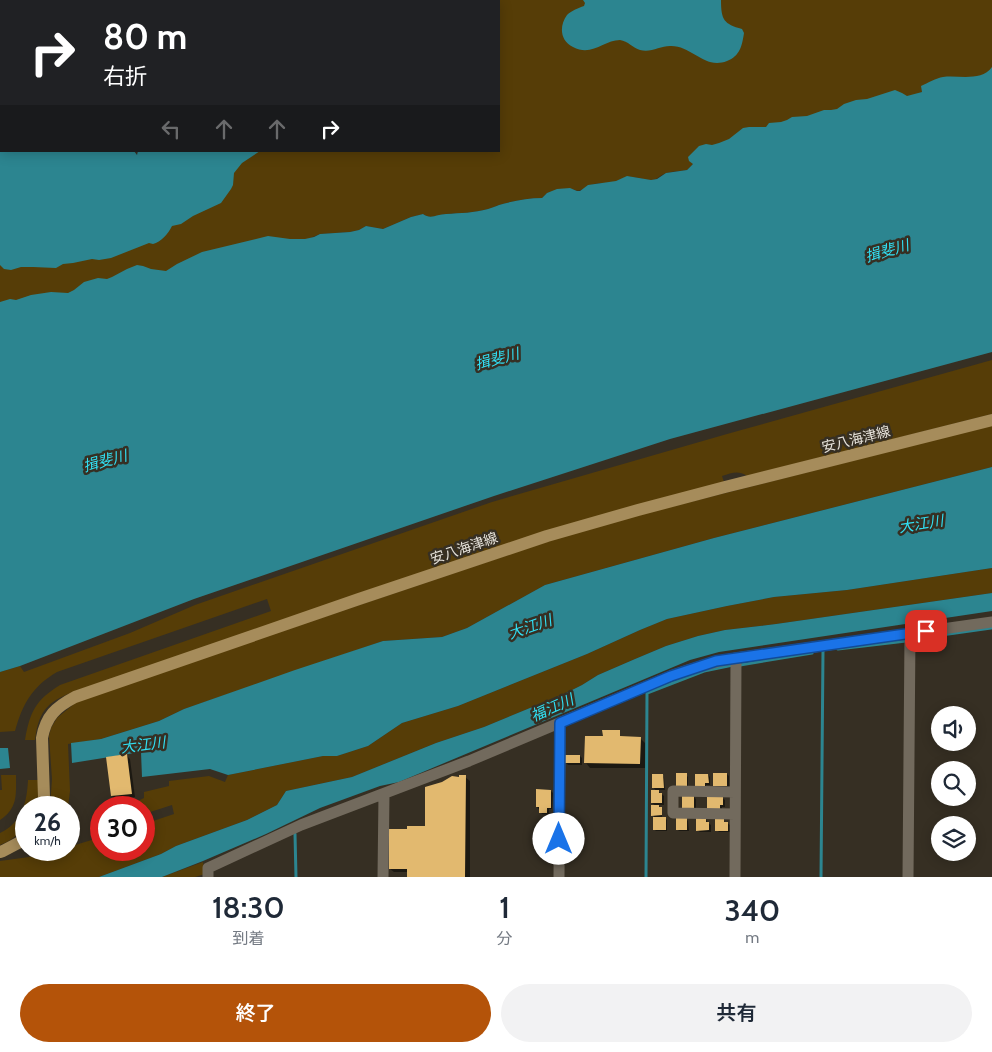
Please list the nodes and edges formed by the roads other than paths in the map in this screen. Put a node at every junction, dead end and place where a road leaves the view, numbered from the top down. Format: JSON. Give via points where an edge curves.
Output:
{"nodes":[{"id":1,"x":992,"y":420,"type":"edge"},
{"id":2,"x":992,"y":622,"type":"edge"},
{"id":3,"x":910,"y":634,"type":"junction"},
{"id":4,"x":736,"y":658,"type":"junction"},
{"id":5,"x":560,"y":723,"type":"junction"},
{"id":6,"x":735,"y":792,"type":"junction"},
{"id":7,"x":384,"y":794,"type":"junction"},
{"id":8,"x":44,"y":796,"type":"edge"},
{"id":9,"x":735,"y":814,"type":"junction"},
{"id":10,"x":15,"y":845,"type":"edge"},
{"id":11,"x":0,"y":852,"type":"edge"},
{"id":12,"x":208,"y":877,"type":"edge"},
{"id":13,"x":383,"y":877,"type":"edge"},
{"id":14,"x":559,"y":877,"type":"edge"},
{"id":15,"x":735,"y":877,"type":"edge"},
{"id":16,"x":908,"y":877,"type":"edge"}],
"edges":[{"from":1,"to":8,"type":"main road","name":"安八海津線","via":[[547,536],[75,697],[58,706],[43,730]]},
{"from":2,"to":3,"type":"street"},
{"from":3,"to":4,"type":"street"},
{"from":3,"to":16,"type":"street"},
{"from":4,"to":5,"type":"street","via":[[671,676]]},
{"from":4,"to":6,"type":"street"},
{"from":5,"to":7,"type":"street"},
{"from":5,"to":14,"type":"street"},
{"from":6,"to":9,"type":"street"},
{"from":6,"to":9,"type":"street","via":[[673,791],[673,813]]},
{"from":7,"to":12,"type":"street","via":[[300,825],[208,868]]},
{"from":7,"to":13,"type":"street"},
{"from":9,"to":15,"type":"street"},
{"from":10,"to":11,"type":"main road"}]}
